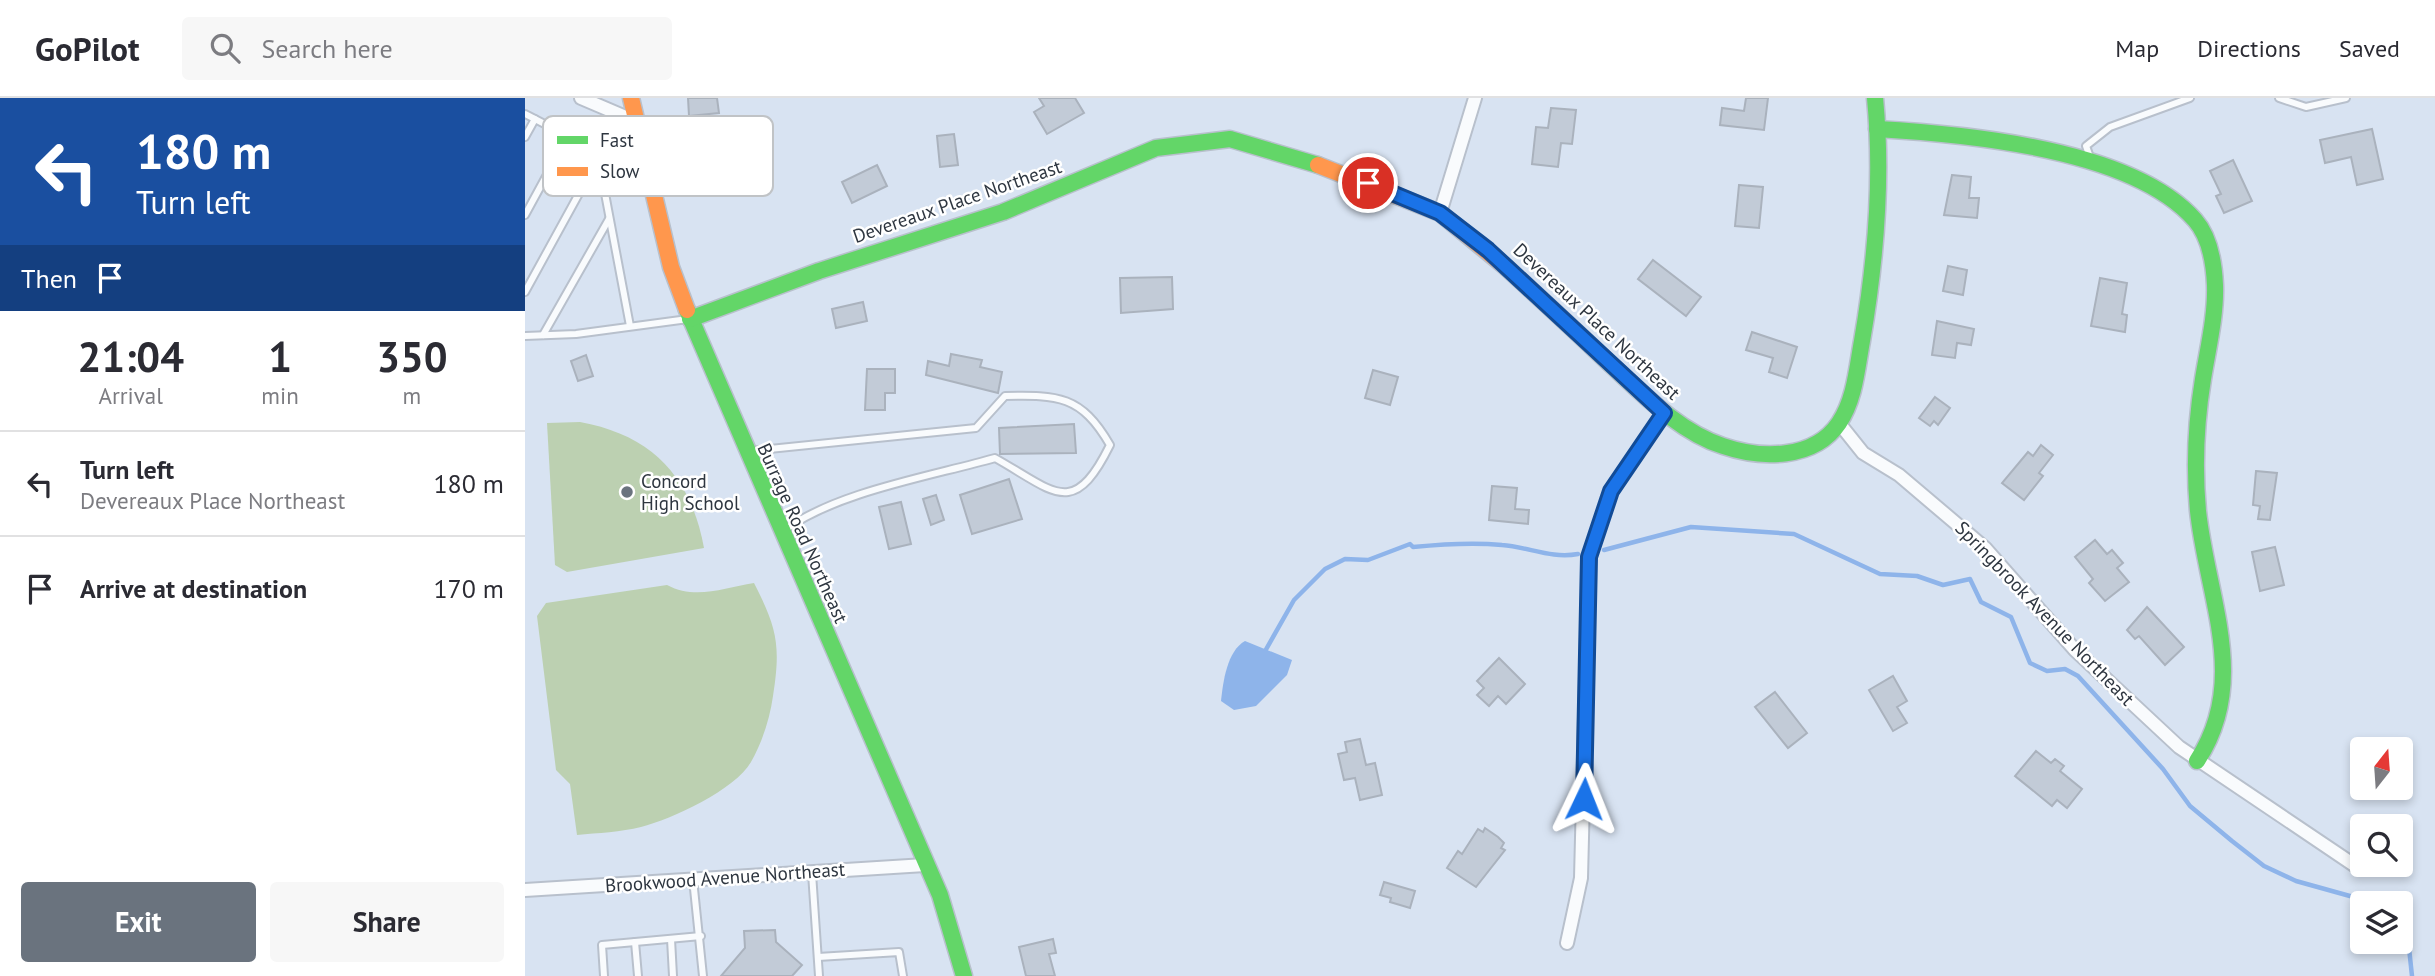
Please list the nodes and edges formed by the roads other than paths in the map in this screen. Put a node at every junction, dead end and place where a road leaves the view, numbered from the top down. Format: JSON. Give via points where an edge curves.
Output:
{"nodes":[{"id":1,"x":581,"y":98,"type":"edge"},
{"id":2,"x":631,"y":98,"type":"edge"},
{"id":3,"x":1475,"y":98,"type":"edge"},
{"id":4,"x":1875,"y":98,"type":"edge"},
{"id":5,"x":2190,"y":98,"type":"edge"},
{"id":6,"x":2279,"y":98,"type":"edge"},
{"id":7,"x":2346,"y":98,"type":"edge"},
{"id":8,"x":525,"y":114,"type":"edge"},
{"id":9,"x":623,"y":116,"type":"edge"},
{"id":10,"x":634,"y":116,"type":"edge"},
{"id":11,"x":535,"y":119,"type":"junction"},
{"id":12,"x":543,"y":123,"type":"edge"},
{"id":13,"x":1878,"y":129,"type":"junction"},
{"id":14,"x":525,"y":137,"type":"edge"},
{"id":15,"x":2092,"y":165,"type":"junction"},
{"id":16,"x":543,"y":182,"type":"edge"},
{"id":17,"x":578,"y":196,"type":"edge"},
{"id":18,"x":605,"y":196,"type":"edge"},
{"id":19,"x":653,"y":196,"type":"edge"},
{"id":20,"x":1440,"y":213,"type":"junction"},
{"id":21,"x":525,"y":215,"type":"edge"},
{"id":22,"x":610,"y":219,"type":"junction"},
{"id":23,"x":525,"y":292,"type":"edge"},
{"id":24,"x":690,"y":319,"type":"junction"},
{"id":25,"x":630,"y":326,"type":"junction"},
{"id":26,"x":543,"y":335,"type":"junction"},
{"id":27,"x":525,"y":336,"type":"edge"},
{"id":28,"x":1664,"y":413,"type":"junction"},
{"id":29,"x":1839,"y":423,"type":"junction"},
{"id":30,"x":745,"y":451,"type":"junction"},
{"id":31,"x":781,"y":534,"type":"junction"},
{"id":32,"x":2197,"y":761,"type":"junction"},
{"id":33,"x":2350,"y":862,"type":"edge"},
{"id":34,"x":925,"y":864,"type":"junction"},
{"id":35,"x":812,"y":871,"type":"junction"},
{"id":36,"x":692,"y":879,"type":"junction"},
{"id":37,"x":525,"y":890,"type":"edge"},
{"id":38,"x":701,"y":936,"type":"junction"},
{"id":39,"x":671,"y":939,"type":"junction"},
{"id":40,"x":635,"y":942,"type":"junction"},
{"id":41,"x":1567,"y":943,"type":"dead end"},
{"id":42,"x":818,"y":957,"type":"junction"},
{"id":43,"x":604,"y":976,"type":"edge"},
{"id":44,"x":638,"y":976,"type":"edge"},
{"id":45,"x":673,"y":976,"type":"edge"},
{"id":46,"x":703,"y":976,"type":"edge"},
{"id":47,"x":820,"y":976,"type":"edge"},
{"id":48,"x":903,"y":976,"type":"edge"},
{"id":49,"x":964,"y":976,"type":"edge"}],
"edges":[{"from":1,"to":9,"type":"street"},
{"from":2,"to":10,"type":"street","name":"Burrage Road Northeast"},
{"from":3,"to":20,"type":"street"},
{"from":4,"to":13,"type":"street","name":"Devereaux Place Northeast"},
{"from":5,"to":15,"type":"lane","via":[[2111,127],[2086,146]]},
{"from":6,"to":7,"type":"lane","via":[[2306,107]]},
{"from":8,"to":11,"type":"lane"},
{"from":11,"to":12,"type":"lane"},
{"from":11,"to":14,"type":"lane"},
{"from":13,"to":15,"type":"street","via":[[1981,137]]},
{"from":13,"to":29,"type":"street","name":"Devereaux Place Northeast","via":[[1881,200],[1874,277],[1853,392]]},
{"from":15,"to":32,"type":"street","via":[[2140,180],[2167,195],[2196,221],[2209,251],[2213,310],[2200,397],[2196,471],[2199,524],[2220,616],[2225,675],[2211,744]]},
{"from":16,"to":21,"type":"lane"},
{"from":17,"to":23,"type":"lane"},
{"from":18,"to":22,"type":"lane"},
{"from":19,"to":24,"type":"street","name":"Burrage Road Northeast"},
{"from":20,"to":24,"type":"street","name":"Devereaux Place Northeast","via":[[1282,152],[1245,141],[1206,140],[1156,148],[1003,212],[819,271]]},
{"from":20,"to":28,"type":"street","name":"Devereaux Place Northeast","via":[[1488,250]]},
{"from":22,"to":25,"type":"lane"},
{"from":22,"to":26,"type":"lane"},
{"from":24,"to":25,"type":"lane"},
{"from":24,"to":30,"type":"street","name":"Burrage Road Northeast"},
{"from":25,"to":26,"type":"lane"},
{"from":26,"to":27,"type":"lane"},
{"from":28,"to":29,"type":"street","name":"Devereaux Place Northeast","via":[[1721,446],[1760,455],[1788,454],[1820,442]]},
{"from":28,"to":41,"type":"street","via":[[1611,491],[1589,557],[1581,878]]},
{"from":29,"to":32,"type":"street","name":"Springbrook Avenue Northeast","via":[[1863,453],[1899,475],[1985,548],[2075,650]]},
{"from":30,"to":31,"type":"street","name":"Burrage Road Northeast"},
{"from":30,"to":31,"type":"lane","via":[[976,428],[1005,396],[1041,395],[1054,395],[1094,417],[1110,445],[1095,475],[1079,491],[1057,492],[995,458],[863,495],[802,518]]},
{"from":31,"to":34,"type":"street","name":"Burrage Road Northeast"},
{"from":32,"to":33,"type":"street","name":"Springbrook Avenue Northeast"},
{"from":34,"to":35,"type":"street","name":"Brookwood Avenue Northeast"},
{"from":34,"to":49,"type":"street","name":"Burrage Road Northeast","via":[[940,895]]},
{"from":35,"to":36,"type":"street","name":"Brookwood Avenue Northeast"},
{"from":35,"to":42,"type":"lane"},
{"from":36,"to":37,"type":"street","name":"Brookwood Avenue Northeast"},
{"from":36,"to":38,"type":"lane"},
{"from":38,"to":39,"type":"lane"},
{"from":38,"to":46,"type":"lane"},
{"from":39,"to":40,"type":"lane"},
{"from":39,"to":45,"type":"lane"},
{"from":40,"to":43,"type":"lane","via":[[602,945]]},
{"from":40,"to":44,"type":"lane"},
{"from":42,"to":47,"type":"lane"},
{"from":42,"to":48,"type":"lane","via":[[899,952]]}]}
